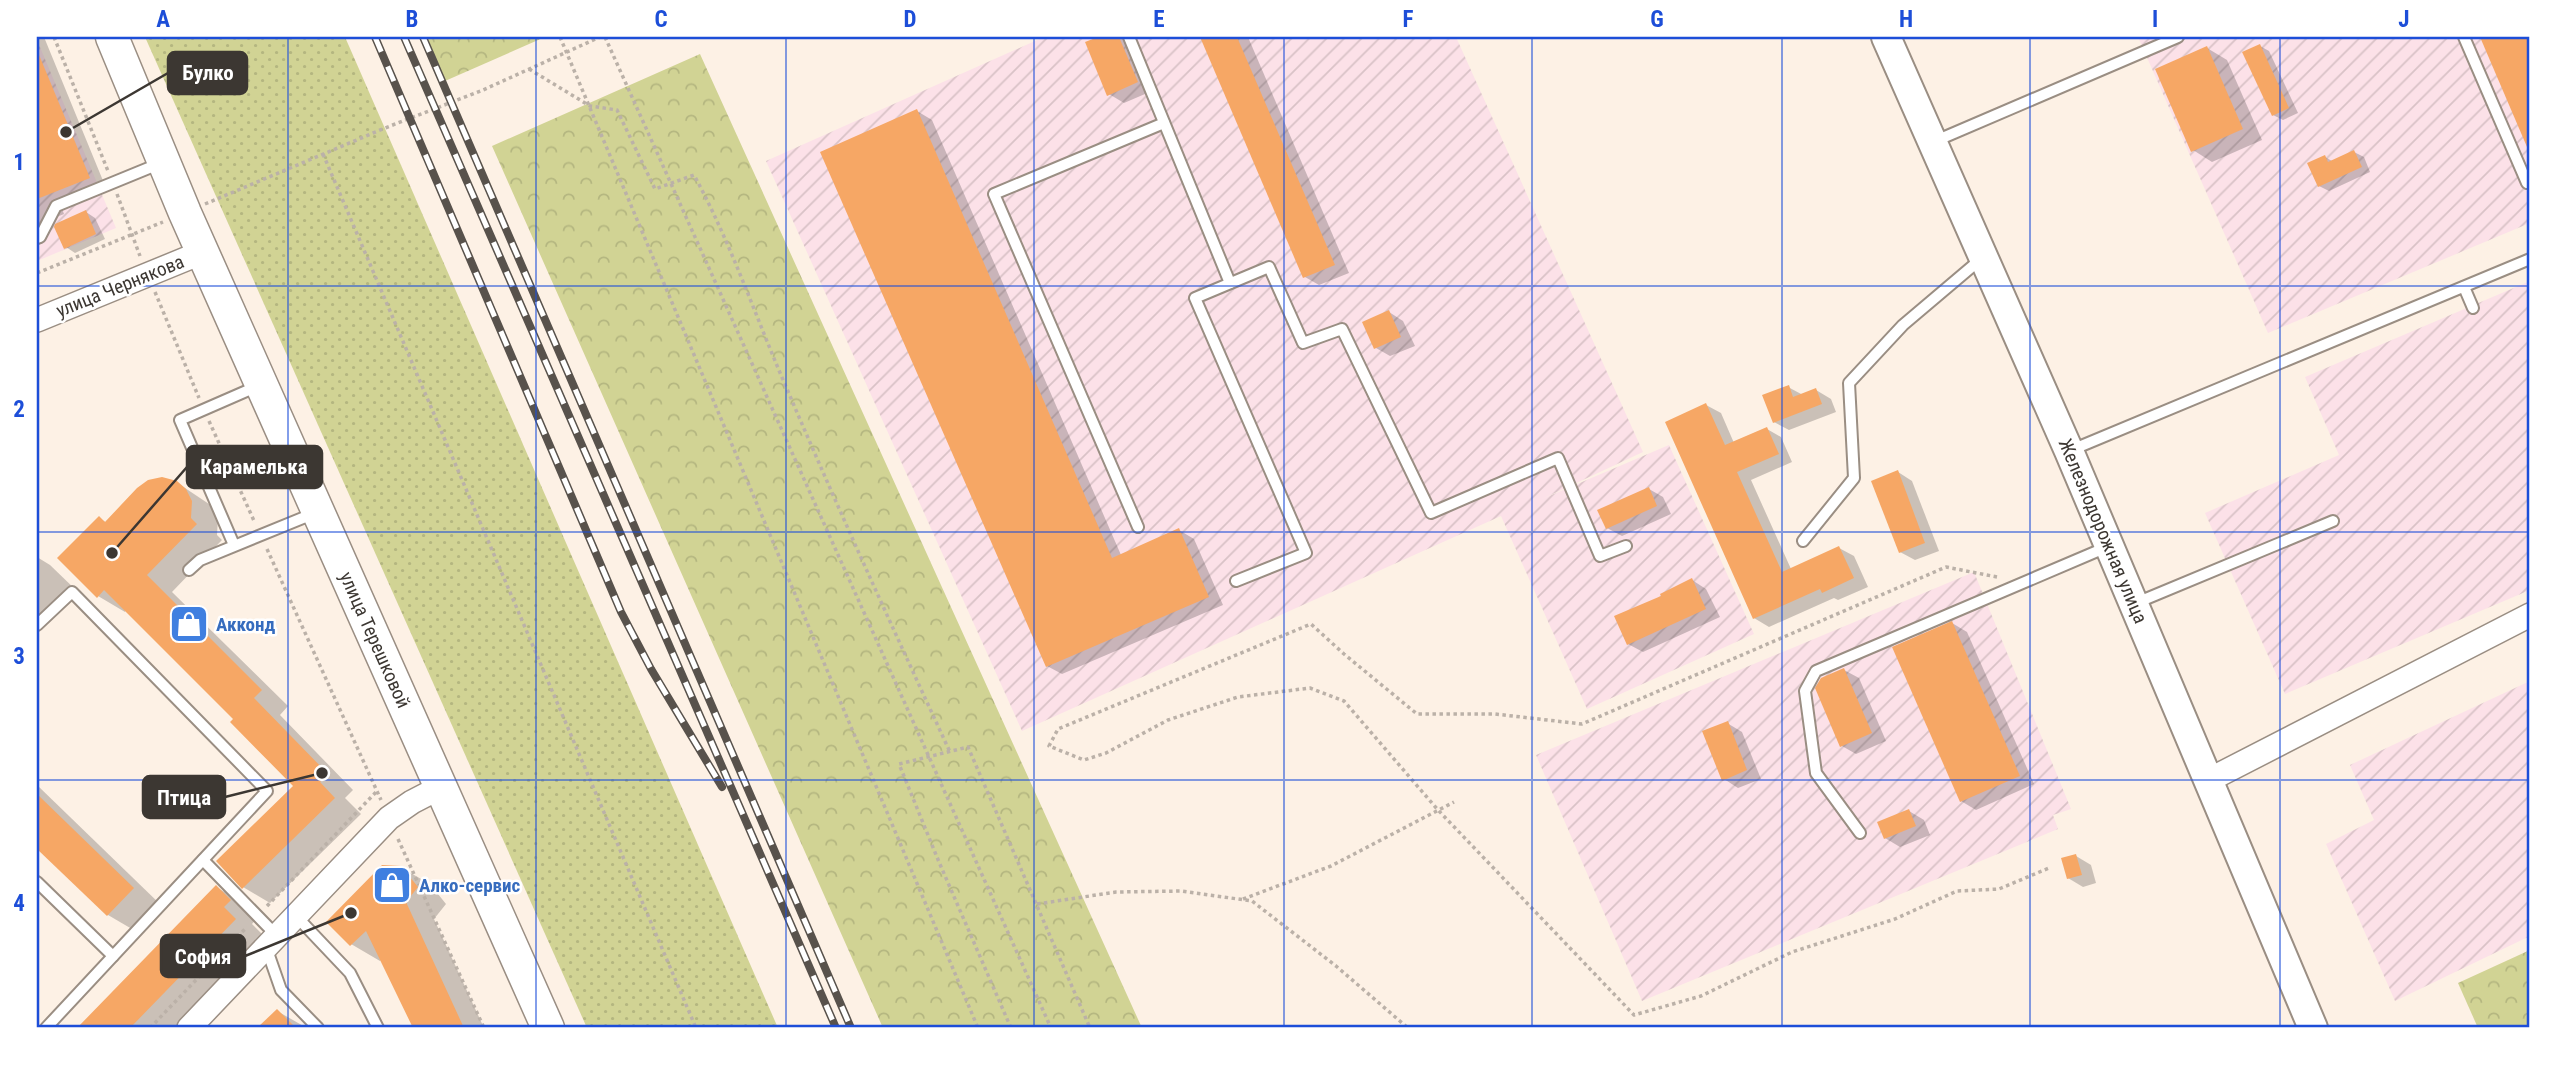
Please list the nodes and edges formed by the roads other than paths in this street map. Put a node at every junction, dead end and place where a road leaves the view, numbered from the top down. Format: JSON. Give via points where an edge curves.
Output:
{"nodes":[{"id":1,"x":112,"y":37,"type":"edge"},
{"id":2,"x":1129,"y":37,"type":"edge"},
{"id":3,"x":1886,"y":37,"type":"edge"},
{"id":4,"x":2178,"y":37,"type":"edge"},
{"id":5,"x":2464,"y":37,"type":"edge"},
{"id":6,"x":1164,"y":123,"type":"junction"},
{"id":7,"x":1933,"y":142,"type":"junction"},
{"id":8,"x":164,"y":162,"type":"junction"},
{"id":9,"x":2530,"y":181,"type":"edge"},
{"id":10,"x":37,"y":238,"type":"edge"},
{"id":11,"x":203,"y":252,"type":"junction"},
{"id":12,"x":1983,"y":257,"type":"junction"},
{"id":13,"x":2530,"y":259,"type":"edge"},
{"id":14,"x":1230,"y":283,"type":"junction"},
{"id":15,"x":2464,"y":286,"type":"junction"},
{"id":16,"x":2473,"y":308,"type":"dead end"},
{"id":17,"x":37,"y":320,"type":"edge"},
{"id":18,"x":261,"y":385,"type":"junction"},
{"id":19,"x":2069,"y":451,"type":"junction"},
{"id":20,"x":318,"y":512,"type":"junction"},
{"id":21,"x":2333,"y":521,"type":"dead end"},
{"id":22,"x":1138,"y":527,"type":"dead end"},
{"id":23,"x":1803,"y":541,"type":"dead end"},
{"id":24,"x":234,"y":545,"type":"junction"},
{"id":25,"x":1626,"y":546,"type":"dead end"},
{"id":26,"x":2109,"y":546,"type":"junction"},
{"id":27,"x":188,"y":570,"type":"dead end"},
{"id":28,"x":1236,"y":581,"type":"dead end"},
{"id":29,"x":2134,"y":604,"type":"junction"},
{"id":30,"x":2530,"y":615,"type":"edge"},
{"id":31,"x":37,"y":625,"type":"edge"},
{"id":32,"x":2207,"y":781,"type":"junction"},
{"id":33,"x":440,"y":787,"type":"junction"},
{"id":34,"x":1860,"y":833,"type":"dead end"},
{"id":35,"x":202,"y":860,"type":"junction"},
{"id":36,"x":37,"y":882,"type":"edge"},
{"id":37,"x":296,"y":916,"type":"junction"},
{"id":38,"x":272,"y":942,"type":"junction"},
{"id":39,"x":113,"y":956,"type":"junction"},
{"id":40,"x":46,"y":1028,"type":"edge"},
{"id":41,"x":189,"y":1028,"type":"edge"},
{"id":42,"x":317,"y":1028,"type":"edge"},
{"id":43,"x":378,"y":1028,"type":"edge"},
{"id":44,"x":548,"y":1028,"type":"edge"},
{"id":45,"x":2312,"y":1028,"type":"edge"}],
"edges":[{"from":1,"to":8,"type":"main road","name":"улица Терешковой"},
{"from":2,"to":6,"type":"lane"},
{"from":3,"to":7,"type":"street","name":"Железнодорожная улица"},
{"from":4,"to":7,"type":"lane"},
{"from":5,"to":9,"type":"lane","via":[[2527,183]]},
{"from":6,"to":14,"type":"lane"},
{"from":6,"to":22,"type":"lane","via":[[994,194]]},
{"from":7,"to":12,"type":"street","name":"Железнодорожная улица"},
{"from":8,"to":10,"type":"lane","via":[[57,206]]},
{"from":8,"to":11,"type":"main road","name":"улица Терешковой"},
{"from":11,"to":17,"type":"street","name":"улица Чернякова"},
{"from":11,"to":18,"type":"main road","name":"улица Терешковой"},
{"from":12,"to":19,"type":"street","name":"Железнодорожная улица"},
{"from":12,"to":23,"type":"lane","via":[[1903,325],[1849,383],[1854,478]]},
{"from":13,"to":15,"type":"lane"},
{"from":14,"to":25,"type":"lane","via":[[1269,267],[1303,343],[1342,329],[1431,513],[1558,458],[1600,556]]},
{"from":14,"to":28,"type":"lane","via":[[1195,298],[1306,554]]},
{"from":15,"to":16,"type":"lane"},
{"from":15,"to":19,"type":"lane"},
{"from":18,"to":20,"type":"main road","name":"улица Терешковой"},
{"from":18,"to":24,"type":"lane","via":[[180,420]]},
{"from":19,"to":26,"type":"street","name":"Железнодорожная улица"},
{"from":20,"to":24,"type":"lane"},
{"from":20,"to":33,"type":"main road","name":"улица Терешковой"},
{"from":21,"to":29,"type":"lane"},
{"from":24,"to":27,"type":"lane"},
{"from":26,"to":29,"type":"street","name":"Железнодорожная улица"},
{"from":26,"to":34,"type":"lane","via":[[1816,671],[1805,691],[1816,773]]},
{"from":29,"to":32,"type":"street","name":"Железнодорожная улица"},
{"from":30,"to":32,"type":"street"},
{"from":31,"to":35,"type":"lane","via":[[72,592],[267,791]]},
{"from":32,"to":45,"type":"street","name":"Железнодорожная улица"},
{"from":33,"to":37,"type":"street","via":[[389,818]]},
{"from":33,"to":44,"type":"main road","name":"улица Терешковой"},
{"from":35,"to":38,"type":"lane"},
{"from":35,"to":39,"type":"lane"},
{"from":36,"to":39,"type":"lane"},
{"from":37,"to":38,"type":"street"},
{"from":37,"to":43,"type":"lane","via":[[351,973]]},
{"from":38,"to":41,"type":"street"},
{"from":38,"to":42,"type":"lane","via":[[281,990]]},
{"from":39,"to":40,"type":"lane"}]}
